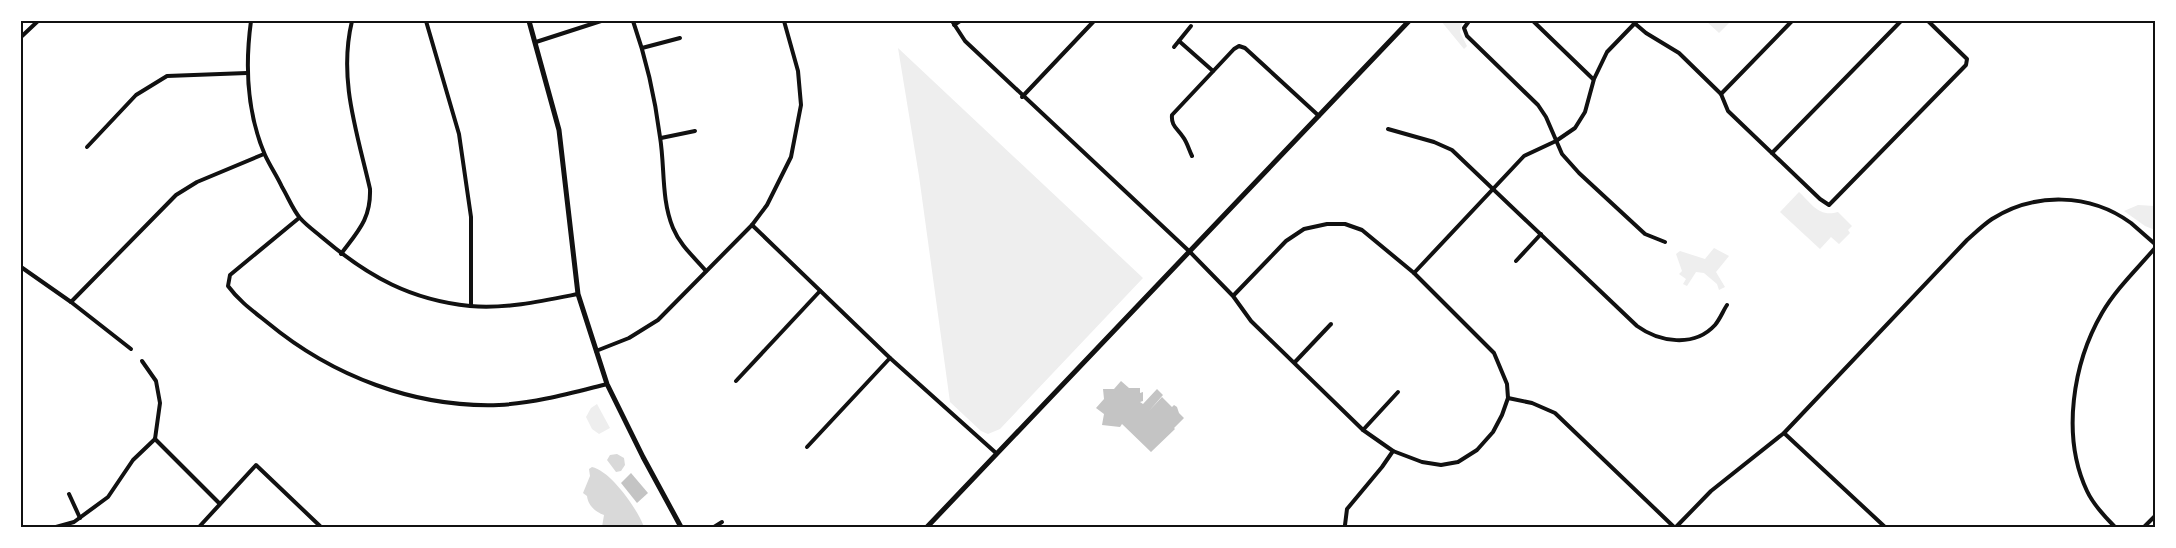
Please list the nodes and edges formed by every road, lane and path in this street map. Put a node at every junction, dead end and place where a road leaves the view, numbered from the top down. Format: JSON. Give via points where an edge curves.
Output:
{"nodes":[{"id":1,"x":38,"y":21,"type":"edge"},
{"id":2,"x":251,"y":21,"type":"edge"},
{"id":3,"x":352,"y":21,"type":"edge"},
{"id":4,"x":426,"y":21,"type":"edge"},
{"id":5,"x":529,"y":21,"type":"edge"},
{"id":6,"x":601,"y":21,"type":"edge"},
{"id":7,"x":633,"y":21,"type":"edge"},
{"id":8,"x":784,"y":21,"type":"edge"},
{"id":9,"x":960,"y":21,"type":"edge"},
{"id":10,"x":1094,"y":21,"type":"edge"},
{"id":11,"x":1409,"y":21,"type":"edge"},
{"id":12,"x":1469,"y":21,"type":"edge"},
{"id":13,"x":1533,"y":21,"type":"edge"},
{"id":14,"x":1792,"y":21,"type":"edge"},
{"id":15,"x":1901,"y":21,"type":"edge"},
{"id":16,"x":1928,"y":21,"type":"edge"},
{"id":17,"x":1635,"y":22,"type":"edge"},
{"id":18,"x":953,"y":23,"type":"edge"},
{"id":19,"x":1191,"y":27,"type":"dead end"},
{"id":20,"x":21,"y":37,"type":"edge"},
{"id":21,"x":680,"y":39,"type":"dead end"},
{"id":22,"x":1179,"y":41,"type":"junction"},
{"id":23,"x":536,"y":42,"type":"junction"},
{"id":24,"x":1174,"y":46,"type":"dead end"},
{"id":25,"x":642,"y":48,"type":"junction"},
{"id":26,"x":1213,"y":71,"type":"junction"},
{"id":27,"x":247,"y":73,"type":"junction"},
{"id":28,"x":1594,"y":79,"type":"junction"},
{"id":29,"x":1721,"y":94,"type":"junction"},
{"id":30,"x":1022,"y":97,"type":"junction"},
{"id":31,"x":1319,"y":116,"type":"junction"},
{"id":32,"x":1388,"y":129,"type":"dead end"},
{"id":33,"x":696,"y":130,"type":"dead end"},
{"id":34,"x":661,"y":138,"type":"junction"},
{"id":35,"x":1556,"y":141,"type":"junction"},
{"id":36,"x":87,"y":147,"type":"dead end"},
{"id":37,"x":1772,"y":153,"type":"junction"},
{"id":38,"x":264,"y":154,"type":"junction"},
{"id":39,"x":1192,"y":156,"type":"dead end"},
{"id":40,"x":1494,"y":189,"type":"junction"},
{"id":41,"x":299,"y":218,"type":"junction"},
{"id":42,"x":752,"y":225,"type":"junction"},
{"id":43,"x":1541,"y":234,"type":"junction"},
{"id":44,"x":1665,"y":242,"type":"dead end"},
{"id":45,"x":2155,"y":246,"type":"edge"},
{"id":46,"x":1190,"y":252,"type":"junction"},
{"id":47,"x":341,"y":254,"type":"junction"},
{"id":48,"x":1516,"y":261,"type":"dead end"},
{"id":49,"x":21,"y":267,"type":"edge"},
{"id":50,"x":706,"y":271,"type":"junction"},
{"id":51,"x":1414,"y":273,"type":"junction"},
{"id":52,"x":820,"y":291,"type":"junction"},
{"id":53,"x":578,"y":294,"type":"junction"},
{"id":54,"x":1233,"y":296,"type":"junction"},
{"id":55,"x":71,"y":302,"type":"junction"},
{"id":56,"x":1727,"y":304,"type":"dead end"},
{"id":57,"x":471,"y":306,"type":"junction"},
{"id":58,"x":1331,"y":324,"type":"dead end"},
{"id":59,"x":130,"y":349,"type":"dead end"},
{"id":60,"x":596,"y":351,"type":"junction"},
{"id":61,"x":890,"y":358,"type":"junction"},
{"id":62,"x":142,"y":361,"type":"dead end"},
{"id":63,"x":1295,"y":362,"type":"junction"},
{"id":64,"x":736,"y":381,"type":"dead end"},
{"id":65,"x":607,"y":384,"type":"junction"},
{"id":66,"x":1398,"y":392,"type":"dead end"},
{"id":67,"x":1508,"y":398,"type":"junction"},
{"id":68,"x":1363,"y":430,"type":"junction"},
{"id":69,"x":1784,"y":433,"type":"junction"},
{"id":70,"x":155,"y":439,"type":"junction"},
{"id":71,"x":807,"y":447,"type":"dead end"},
{"id":72,"x":1393,"y":451,"type":"junction"},
{"id":73,"x":996,"y":453,"type":"junction"},
{"id":74,"x":69,"y":494,"type":"dead end"},
{"id":75,"x":219,"y":503,"type":"junction"},
{"id":76,"x":2155,"y":516,"type":"edge"},
{"id":77,"x":80,"y":518,"type":"junction"},
{"id":78,"x":722,"y":522,"type":"dead end"},
{"id":79,"x":1345,"y":525,"type":"dead end"},
{"id":80,"x":56,"y":527,"type":"edge"},
{"id":81,"x":199,"y":527,"type":"edge"},
{"id":82,"x":321,"y":527,"type":"edge"},
{"id":83,"x":681,"y":527,"type":"edge"},
{"id":84,"x":714,"y":527,"type":"edge"},
{"id":85,"x":927,"y":527,"type":"edge"},
{"id":86,"x":1675,"y":527,"type":"edge"},
{"id":87,"x":1885,"y":527,"type":"edge"},
{"id":88,"x":2115,"y":527,"type":"edge"},
{"id":89,"x":2144,"y":527,"type":"edge"}],
"edges":[{"from":1,"to":20,"type":"street"},
{"from":2,"to":27,"type":"street"},
{"from":3,"to":47,"type":"street","via":[[346,44],[347,89],[371,203],[366,221]]},
{"from":4,"to":57,"type":"street","via":[[459,134],[471,217]]},
{"from":5,"to":23,"type":"street"},
{"from":6,"to":23,"type":"street"},
{"from":7,"to":25,"type":"street"},
{"from":8,"to":42,"type":"street","via":[[798,71],[801,105],[791,157],[767,205]]},
{"from":9,"to":18,"type":"street"},
{"from":10,"to":30,"type":"street"},
{"from":11,"to":31,"type":"street"},
{"from":12,"to":35,"type":"street","via":[[1464,28],[1472,41],[1538,105]]},
{"from":13,"to":28,"type":"street"},
{"from":14,"to":29,"type":"street"},
{"from":15,"to":37,"type":"street"},
{"from":16,"to":37,"type":"street","via":[[1967,59],[1966,65],[1829,205]]},
{"from":17,"to":28,"type":"street","via":[[1607,52]]},
{"from":17,"to":29,"type":"street","via":[[1679,53]]},
{"from":18,"to":30,"type":"street","via":[[965,42]]},
{"from":19,"to":22,"type":"street"},
{"from":21,"to":25,"type":"street"},
{"from":22,"to":24,"type":"street"},
{"from":22,"to":26,"type":"street"},
{"from":23,"to":53,"type":"street","via":[[559,130]]},
{"from":25,"to":34,"type":"street"},
{"from":26,"to":31,"type":"street","via":[[1234,49],[1245,48]]},
{"from":26,"to":39,"type":"street","via":[[1172,115],[1174,128],[1184,137]]},
{"from":27,"to":36,"type":"street","via":[[167,76],[136,95]]},
{"from":27,"to":38,"type":"street"},
{"from":28,"to":35,"type":"street","via":[[1586,112],[1575,128]]},
{"from":29,"to":37,"type":"street","via":[[1728,111]]},
{"from":30,"to":46,"type":"street"},
{"from":31,"to":46,"type":"street"},
{"from":32,"to":40,"type":"street","via":[[1452,150]]},
{"from":33,"to":34,"type":"street"},
{"from":34,"to":50,"type":"street","via":[[665,198],[672,226],[680,242]]},
{"from":35,"to":40,"type":"street","via":[[1524,156]]},
{"from":35,"to":44,"type":"street","via":[[1579,173],[1637,227]]},
{"from":38,"to":41,"type":"street"},
{"from":38,"to":55,"type":"street","via":[[176,195]]},
{"from":40,"to":43,"type":"street"},
{"from":40,"to":51,"type":"street"},
{"from":41,"to":47,"type":"street"},
{"from":41,"to":65,"type":"street","via":[[230,274],[228,286],[288,340],[325,363],[414,397],[465,404],[537,401]]},
{"from":42,"to":50,"type":"street"},
{"from":42,"to":52,"type":"street"},
{"from":43,"to":48,"type":"street"},
{"from":43,"to":56,"type":"street","via":[[1649,335],[1673,340],[1697,337],[1714,326]]},
{"from":45,"to":69,"type":"street","via":[[2129,222],[2083,201],[2040,200],[1992,219],[1967,240]]},
{"from":45,"to":88,"type":"street","via":[[2096,326],[2079,366],[2073,431],[2077,461],[2086,490]]},
{"from":46,"to":54,"type":"street"},
{"from":46,"to":73,"type":"street"},
{"from":47,"to":57,"type":"street","via":[[374,277],[406,291]]},
{"from":49,"to":55,"type":"street"},
{"from":50,"to":60,"type":"street","via":[[658,320],[629,338]]},
{"from":51,"to":54,"type":"street","via":[[1362,230],[1331,224],[1304,229],[1286,242]]},
{"from":51,"to":67,"type":"street","via":[[1494,352],[1507,384]]},
{"from":52,"to":61,"type":"street"},
{"from":52,"to":64,"type":"street"},
{"from":53,"to":57,"type":"street","via":[[528,304]]},
{"from":53,"to":60,"type":"street"},
{"from":54,"to":63,"type":"street","via":[[1251,321]]},
{"from":55,"to":59,"type":"street"},
{"from":58,"to":63,"type":"street"},
{"from":60,"to":65,"type":"street"},
{"from":61,"to":71,"type":"street"},
{"from":61,"to":73,"type":"street"},
{"from":62,"to":70,"type":"street","via":[[156,381],[160,403]]},
{"from":63,"to":68,"type":"street"},
{"from":65,"to":83,"type":"street"},
{"from":66,"to":68,"type":"street"},
{"from":67,"to":72,"type":"street","via":[[1493,432],[1477,450],[1458,462],[1422,462]]},
{"from":67,"to":86,"type":"street","via":[[1555,413]]},
{"from":68,"to":72,"type":"street"},
{"from":69,"to":86,"type":"street","via":[[1711,491]]},
{"from":69,"to":87,"type":"street"},
{"from":70,"to":75,"type":"street"},
{"from":70,"to":77,"type":"street","via":[[133,460],[108,497]]},
{"from":72,"to":79,"type":"street","via":[[1347,508]]},
{"from":73,"to":85,"type":"street"},
{"from":74,"to":77,"type":"street"},
{"from":75,"to":81,"type":"street"},
{"from":75,"to":82,"type":"street","via":[[255,465]]},
{"from":76,"to":89,"type":"street"},
{"from":77,"to":80,"type":"street"},
{"from":78,"to":84,"type":"street"}]}
